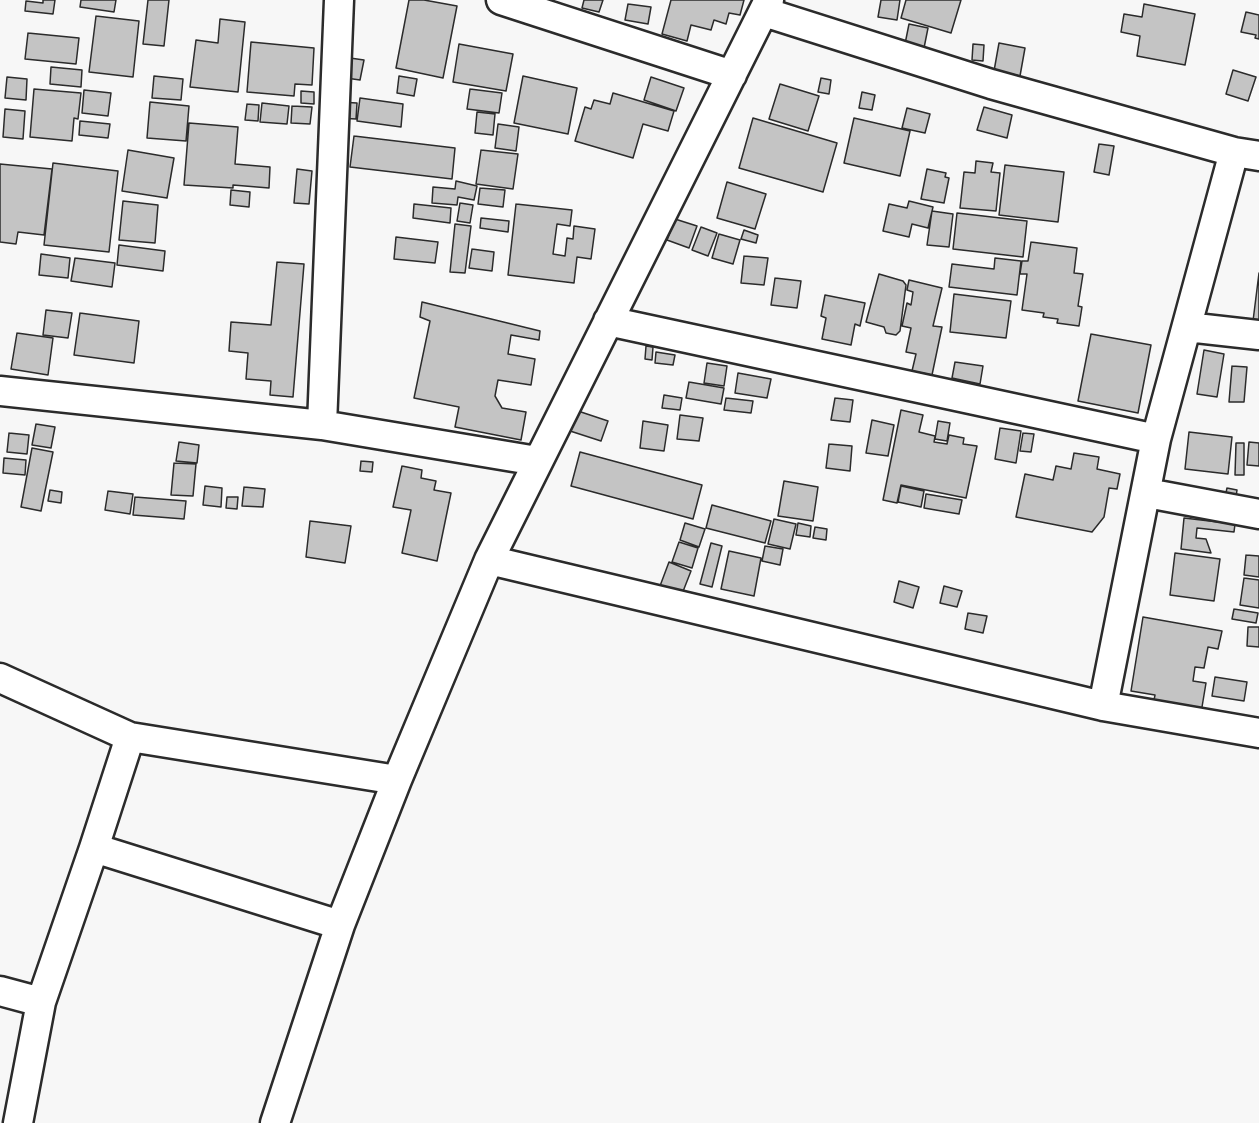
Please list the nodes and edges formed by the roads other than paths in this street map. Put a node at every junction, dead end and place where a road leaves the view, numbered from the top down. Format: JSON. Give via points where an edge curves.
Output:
{"nodes":[{"id":1,"x":339,"y":0,"type":"edge"},
{"id":2,"x":501,"y":0,"type":"edge"},
{"id":3,"x":766,"y":6,"type":"edge"},
{"id":4,"x":732,"y":75,"type":"junction"},
{"id":5,"x":1246,"y":154,"type":"edge"},
{"id":6,"x":608,"y":321,"type":"junction"},
{"id":7,"x":1187,"y":327,"type":"junction"},
{"id":8,"x":1259,"y":335,"type":"edge"},
{"id":9,"x":0,"y":391,"type":"edge"},
{"id":10,"x":322,"y":425,"type":"junction"},
{"id":11,"x":1156,"y":439,"type":"junction"},
{"id":12,"x":537,"y":461,"type":"junction"},
{"id":13,"x":1147,"y":493,"type":"junction"},
{"id":14,"x":1259,"y":513,"type":"edge"},
{"id":15,"x":489,"y":560,"type":"junction"},
{"id":16,"x":0,"y":678,"type":"edge"},
{"id":17,"x":1103,"y":706,"type":"junction"},
{"id":18,"x":1259,"y":733,"type":"edge"},
{"id":19,"x":130,"y":737,"type":"junction"},
{"id":20,"x":397,"y":780,"type":"junction"},
{"id":21,"x":94,"y":848,"type":"junction"},
{"id":22,"x":340,"y":925,"type":"junction"},
{"id":23,"x":0,"y":991,"type":"edge"},
{"id":24,"x":41,"y":1002,"type":"junction"},
{"id":25,"x":18,"y":1123,"type":"edge"},
{"id":26,"x":274,"y":1123,"type":"edge"}],
"edges":[{"from":1,"to":10,"type":"street"},
{"from":2,"to":4,"type":"street"},
{"from":3,"to":4,"type":"street"},
{"from":3,"to":5,"type":"street","via":[[972,79]]},
{"from":4,"to":6,"type":"street"},
{"from":5,"to":7,"type":"street"},
{"from":6,"to":11,"type":"street"},
{"from":6,"to":12,"type":"street"},
{"from":7,"to":8,"type":"street"},
{"from":7,"to":11,"type":"street"},
{"from":9,"to":10,"type":"street"},
{"from":10,"to":12,"type":"street"},
{"from":11,"to":13,"type":"street"},
{"from":12,"to":15,"type":"street"},
{"from":13,"to":14,"type":"street"},
{"from":13,"to":17,"type":"street"},
{"from":15,"to":17,"type":"street"},
{"from":15,"to":20,"type":"street"},
{"from":16,"to":19,"type":"street"},
{"from":17,"to":18,"type":"street"},
{"from":19,"to":20,"type":"street"},
{"from":19,"to":21,"type":"street"},
{"from":20,"to":22,"type":"street"},
{"from":21,"to":22,"type":"street"},
{"from":21,"to":24,"type":"street"},
{"from":22,"to":26,"type":"street"},
{"from":23,"to":24,"type":"street"},
{"from":24,"to":25,"type":"street"}]}
